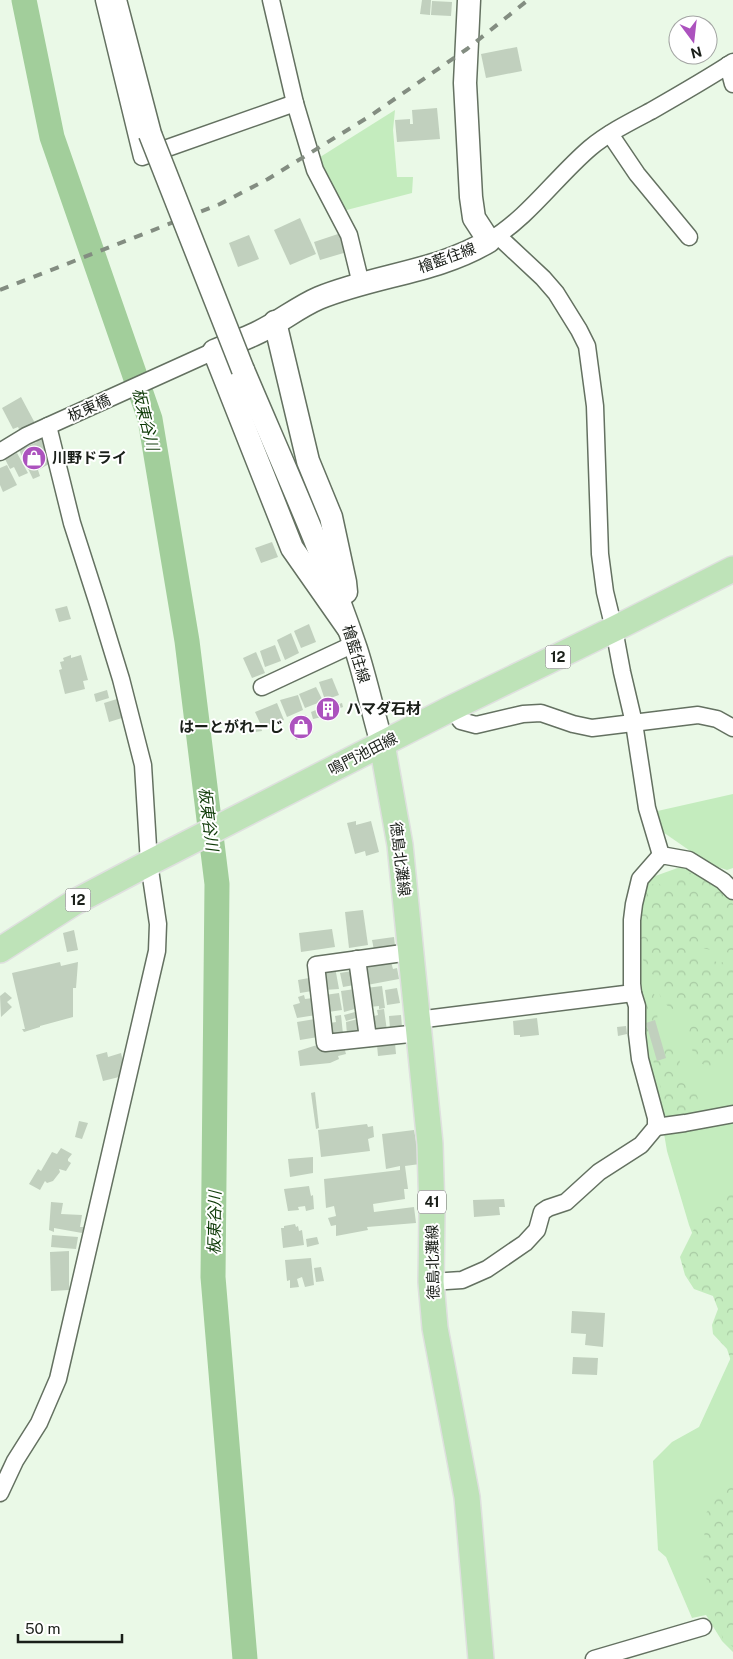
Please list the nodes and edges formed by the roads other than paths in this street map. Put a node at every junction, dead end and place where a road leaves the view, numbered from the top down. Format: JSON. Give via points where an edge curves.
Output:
{"nodes":[{"id":1,"x":104,"y":0,"type":"edge"},
{"id":2,"x":115,"y":0,"type":"edge"},
{"id":3,"x":271,"y":0,"type":"edge"},
{"id":4,"x":469,"y":0,"type":"edge"},
{"id":5,"x":730,"y":63,"type":"edge"},
{"id":6,"x":733,"y":84,"type":"edge"},
{"id":7,"x":295,"y":103,"type":"junction"},
{"id":8,"x":610,"y":134,"type":"junction"},
{"id":9,"x":689,"y":237,"type":"dead end"},
{"id":10,"x":493,"y":239,"type":"junction"},
{"id":11,"x":361,"y":284,"type":"junction"},
{"id":12,"x":275,"y":322,"type":"junction"},
{"id":13,"x":208,"y":354,"type":"junction"},
{"id":14,"x":53,"y":424,"type":"junction"},
{"id":15,"x":0,"y":452,"type":"edge"},
{"id":16,"x":733,"y":569,"type":"edge"},
{"id":17,"x":614,"y":629,"type":"junction"},
{"id":18,"x":351,"y":636,"type":"junction"},
{"id":19,"x":262,"y":687,"type":"dead end"},
{"id":20,"x":452,"y":708,"type":"junction"},
{"id":21,"x":634,"y":723,"type":"junction"},
{"id":22,"x":733,"y":728,"type":"edge"},
{"id":23,"x":382,"y":744,"type":"junction"},
{"id":24,"x":661,"y":855,"type":"junction"},
{"id":25,"x":155,"y":860,"type":"junction"},
{"id":26,"x":726,"y":875,"type":"edge"},
{"id":27,"x":733,"y":890,"type":"edge"},
{"id":28,"x":0,"y":950,"type":"edge"},
{"id":29,"x":410,"y":952,"type":"junction"},
{"id":30,"x":357,"y":959,"type":"junction"},
{"id":31,"x":633,"y":993,"type":"junction"},
{"id":32,"x":418,"y":1027,"type":"junction"},
{"id":33,"x":368,"y":1038,"type":"junction"},
{"id":34,"x":733,"y":1114,"type":"edge"},
{"id":35,"x":656,"y":1127,"type":"junction"},
{"id":36,"x":432,"y":1282,"type":"junction"},
{"id":37,"x":0,"y":1493,"type":"edge"},
{"id":38,"x":703,"y":1627,"type":"dead end"},
{"id":39,"x":481,"y":1659,"type":"edge"},
{"id":40,"x":598,"y":1659,"type":"edge"}],
"edges":[{"from":1,"to":7,"type":"street","via":[[142,157]]},
{"from":2,"to":18,"type":"main road","name":"檜藍住線","bridge":true,"via":[[150,134],[243,370],[315,539]]},
{"from":3,"to":7,"type":"street"},
{"from":4,"to":10,"type":"main road","name":"檜藍住線","via":[[466,83],[470,196],[474,218]]},
{"from":5,"to":6,"type":"street"},
{"from":5,"to":8,"type":"street"},
{"from":7,"to":11,"type":"street","via":[[315,170],[349,235]]},
{"from":8,"to":9,"type":"street"},
{"from":8,"to":10,"type":"street","via":[[590,148],[523,216]]},
{"from":10,"to":11,"type":"main road","name":"檜藍住線","via":[[471,252],[441,263]]},
{"from":10,"to":17,"type":"street","via":[[543,278],[580,330],[587,346],[595,406],[600,554]]},
{"from":11,"to":12,"type":"main road","name":"檜藍住線","via":[[318,298]]},
{"from":12,"to":13,"type":"main road","name":"檜藍住線","via":[[260,332]]},
{"from":12,"to":18,"type":"main road","via":[[308,461],[331,517],[345,582]]},
{"from":13,"to":14,"type":"street","name":"板東橋"},
{"from":13,"to":18,"type":"main road","via":[[292,548]]},
{"from":14,"to":15,"type":"street","name":"板東橋"},
{"from":14,"to":25,"type":"street","via":[[72,523],[121,679],[143,765]]},
{"from":16,"to":17,"type":"main road","name":"鳴門池田線","number":"12"},
{"from":17,"to":20,"type":"main road","name":"鳴門池田線","number":"12"},
{"from":17,"to":21,"type":"street"},
{"from":18,"to":19,"type":"street"},
{"from":18,"to":23,"type":"main road","name":"檜藍住線"},
{"from":20,"to":21,"type":"street","via":[[461,721],[476,725],[541,713],[592,728]]},
{"from":20,"to":23,"type":"main road","name":"鳴門池田線","number":"12"},
{"from":21,"to":22,"type":"street","via":[[698,715],[717,719]]},
{"from":21,"to":24,"type":"street","via":[[647,808]]},
{"from":23,"to":25,"type":"main road","name":"鳴門池田線","number":"12"},
{"from":23,"to":29,"type":"main road","name":"徳島北灘線","number":"41","via":[[400,845]]},
{"from":24,"to":26,"type":"street","via":[[690,860]]},
{"from":24,"to":31,"type":"street","via":[[640,879],[634,904]]},
{"from":25,"to":28,"type":"main road","name":"鳴門池田線","number":"12","via":[[75,902]]},
{"from":25,"to":37,"type":"street","via":[[157,951],[58,1379],[39,1423]]},
{"from":26,"to":27,"type":"street"},
{"from":29,"to":30,"type":"street"},
{"from":29,"to":32,"type":"main road","name":"徳島北灘線","number":"41"},
{"from":30,"to":33,"type":"street"},
{"from":30,"to":33,"type":"street","via":[[316,965],[325,1043]]},
{"from":31,"to":32,"type":"street"},
{"from":31,"to":35,"type":"street","via":[[637,1006],[640,1059]]},
{"from":32,"to":33,"type":"street"},
{"from":32,"to":36,"type":"main road","name":"徳島北灘線","number":"41","via":[[430,1144]]},
{"from":34,"to":35,"type":"street"},
{"from":35,"to":36,"type":"street","via":[[641,1145],[605,1168],[566,1202],[542,1212],[536,1230],[525,1243],[487,1269],[462,1280]]},
{"from":36,"to":39,"type":"main road","name":"徳島北灘線","number":"41","via":[[435,1328],[467,1497]]},
{"from":38,"to":40,"type":"street"}]}
